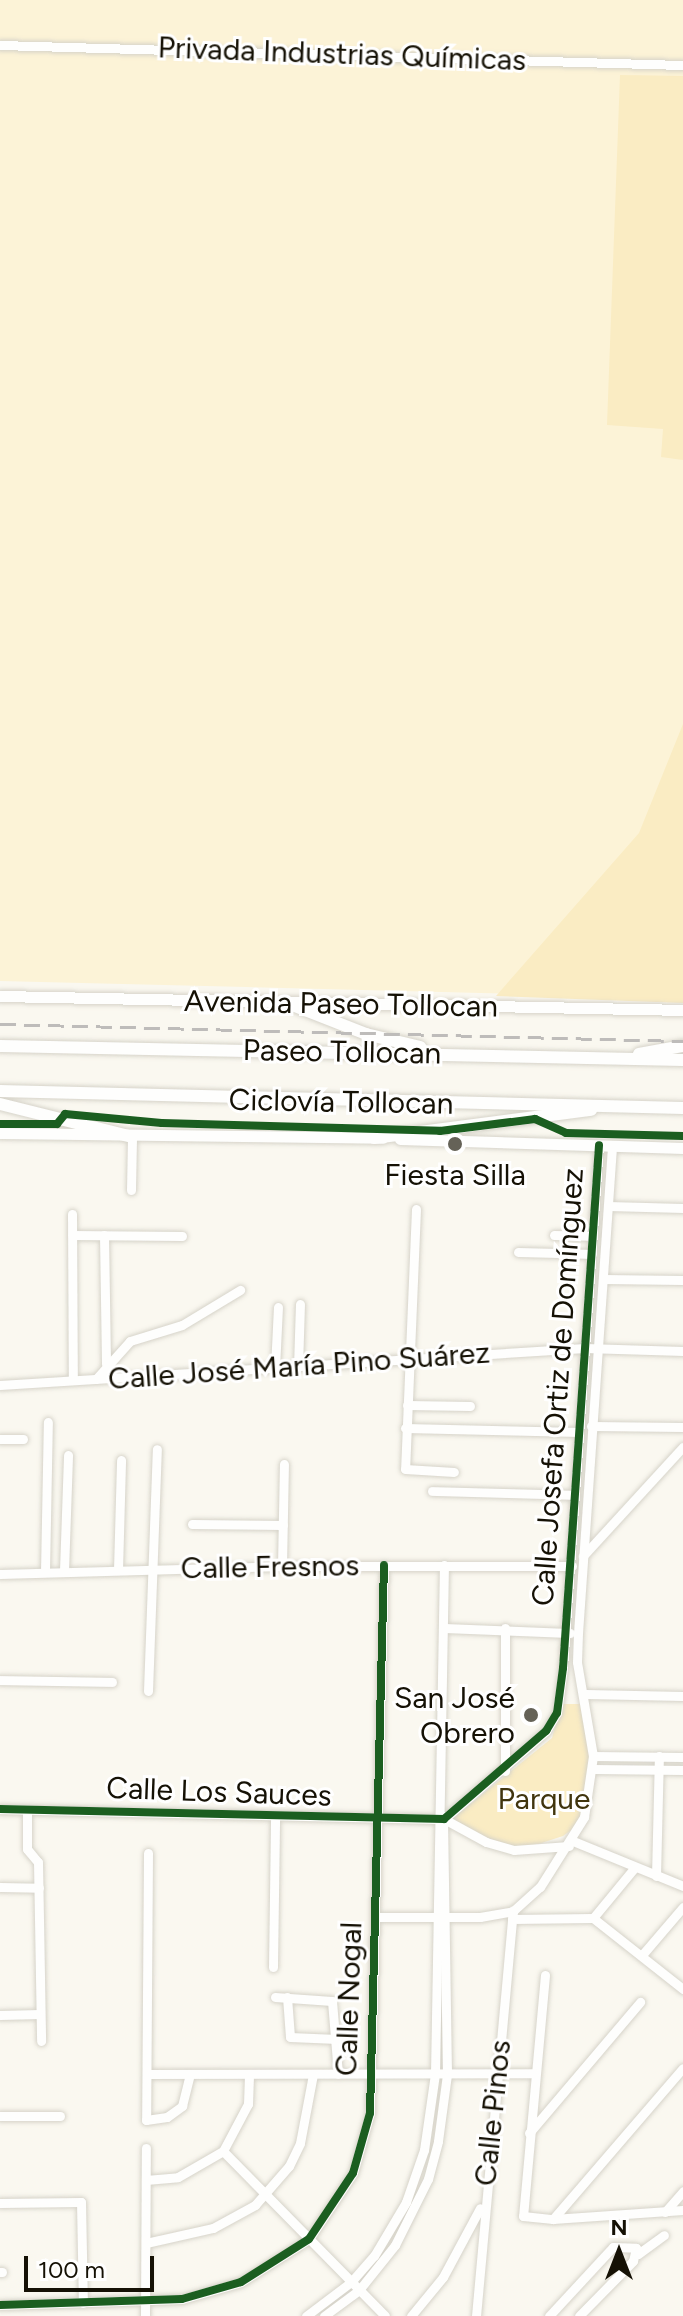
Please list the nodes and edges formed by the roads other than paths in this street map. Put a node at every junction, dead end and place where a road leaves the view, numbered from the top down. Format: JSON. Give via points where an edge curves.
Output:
{"nodes":[{"id":1,"x":0,"y":45,"type":"edge"},
{"id":2,"x":683,"y":65,"type":"edge"},
{"id":3,"x":0,"y":996,"type":"edge"},
{"id":4,"x":287,"y":1003,"type":"junction"},
{"id":5,"x":683,"y":1010,"type":"edge"},
{"id":6,"x":0,"y":1046,"type":"edge"},
{"id":7,"x":683,"y":1046,"type":"edge"},
{"id":8,"x":455,"y":1054,"type":"junction"},
{"id":9,"x":612,"y":1058,"type":"junction"},
{"id":10,"x":683,"y":1060,"type":"edge"},
{"id":11,"x":0,"y":1091,"type":"edge"},
{"id":12,"x":0,"y":1104,"type":"edge"},
{"id":13,"x":614,"y":1105,"type":"junction"},
{"id":14,"x":683,"y":1108,"type":"edge"},
{"id":15,"x":0,"y":1133,"type":"edge"},
{"id":16,"x":132,"y":1137,"type":"junction"},
{"id":17,"x":374,"y":1138,"type":"junction"},
{"id":18,"x":606,"y":1146,"type":"junction"},
{"id":19,"x":683,"y":1148,"type":"edge"},
{"id":20,"x":131,"y":1190,"type":"dead end"},
{"id":21,"x":608,"y":1206,"type":"junction"},
{"id":22,"x":683,"y":1208,"type":"edge"},
{"id":23,"x":416,"y":1209,"type":"dead end"},
{"id":24,"x":72,"y":1214,"type":"dead end"},
{"id":25,"x":72,"y":1235,"type":"junction"},
{"id":26,"x":104,"y":1235,"type":"junction"},
{"id":27,"x":554,"y":1235,"type":"dead end"},
{"id":28,"x":182,"y":1236,"type":"dead end"},
{"id":29,"x":593,"y":1236,"type":"junction"},
{"id":30,"x":518,"y":1252,"type":"dead end"},
{"id":31,"x":592,"y":1254,"type":"junction"},
{"id":32,"x":603,"y":1279,"type":"junction"},
{"id":33,"x":683,"y":1280,"type":"edge"},
{"id":34,"x":240,"y":1290,"type":"dead end"},
{"id":35,"x":300,"y":1304,"type":"dead end"},
{"id":36,"x":278,"y":1307,"type":"dead end"},
{"id":37,"x":585,"y":1348,"type":"junction"},
{"id":38,"x":598,"y":1348,"type":"junction"},
{"id":39,"x":683,"y":1351,"type":"edge"},
{"id":40,"x":409,"y":1360,"type":"junction"},
{"id":41,"x":106,"y":1364,"type":"junction"},
{"id":42,"x":298,"y":1367,"type":"junction"},
{"id":43,"x":275,"y":1368,"type":"junction"},
{"id":44,"x":96,"y":1379,"type":"junction"},
{"id":45,"x":73,"y":1380,"type":"junction"},
{"id":46,"x":0,"y":1385,"type":"edge"},
{"id":47,"x":407,"y":1405,"type":"junction"},
{"id":48,"x":470,"y":1406,"type":"dead end"},
{"id":49,"x":48,"y":1422,"type":"dead end"},
{"id":50,"x":591,"y":1426,"type":"junction"},
{"id":51,"x":683,"y":1427,"type":"edge"},
{"id":52,"x":405,"y":1428,"type":"junction"},
{"id":53,"x":579,"y":1432,"type":"junction"},
{"id":54,"x":0,"y":1439,"type":"edge"},
{"id":55,"x":23,"y":1439,"type":"dead end"},
{"id":56,"x":683,"y":1447,"type":"edge"},
{"id":57,"x":157,"y":1449,"type":"dead end"},
{"id":58,"x":68,"y":1455,"type":"dead end"},
{"id":59,"x":121,"y":1460,"type":"dead end"},
{"id":60,"x":284,"y":1464,"type":"dead end"},
{"id":61,"x":454,"y":1472,"type":"dead end"},
{"id":62,"x":432,"y":1491,"type":"dead end"},
{"id":63,"x":575,"y":1495,"type":"junction"},
{"id":64,"x":192,"y":1524,"type":"dead end"},
{"id":65,"x":283,"y":1525,"type":"junction"},
{"id":66,"x":583,"y":1556,"type":"junction"},
{"id":67,"x":384,"y":1565,"type":"junction"},
{"id":68,"x":444,"y":1565,"type":"junction"},
{"id":69,"x":282,"y":1566,"type":"junction"},
{"id":70,"x":570,"y":1568,"type":"junction"},
{"id":71,"x":152,"y":1569,"type":"junction"},
{"id":72,"x":118,"y":1570,"type":"junction"},
{"id":73,"x":64,"y":1571,"type":"junction"},
{"id":74,"x":45,"y":1572,"type":"junction"},
{"id":75,"x":0,"y":1574,"type":"edge"},
{"id":76,"x":443,"y":1628,"type":"junction"},
{"id":77,"x":505,"y":1628,"type":"junction"},
{"id":78,"x":565,"y":1633,"type":"junction"},
{"id":79,"x":578,"y":1633,"type":"junction"},
{"id":80,"x":0,"y":1680,"type":"edge"},
{"id":81,"x":112,"y":1682,"type":"dead end"},
{"id":82,"x":148,"y":1691,"type":"dead end"},
{"id":83,"x":586,"y":1694,"type":"junction"},
{"id":84,"x":683,"y":1696,"type":"edge"},
{"id":85,"x":593,"y":1756,"type":"junction"},
{"id":86,"x":659,"y":1756,"type":"junction"},
{"id":87,"x":683,"y":1757,"type":"edge"},
{"id":88,"x":593,"y":1769,"type":"junction"},
{"id":89,"x":659,"y":1769,"type":"junction"},
{"id":90,"x":683,"y":1770,"type":"edge"},
{"id":91,"x":505,"y":1771,"type":"junction"},
{"id":92,"x":0,"y":1809,"type":"edge"},
{"id":93,"x":27,"y":1810,"type":"junction"},
{"id":94,"x":440,"y":1816,"type":"junction"},
{"id":95,"x":275,"y":1817,"type":"junction"},
{"id":96,"x":377,"y":1820,"type":"junction"},
{"id":97,"x":572,"y":1844,"type":"junction"},
{"id":98,"x":148,"y":1853,"type":"dead end"},
{"id":99,"x":635,"y":1867,"type":"junction"},
{"id":100,"x":656,"y":1876,"type":"junction"},
{"id":101,"x":683,"y":1886,"type":"edge"},
{"id":102,"x":0,"y":1887,"type":"edge"},
{"id":103,"x":39,"y":1888,"type":"junction"},
{"id":104,"x":683,"y":1907,"type":"edge"},
{"id":105,"x":513,"y":1915,"type":"junction"},
{"id":106,"x":376,"y":1917,"type":"junction"},
{"id":107,"x":441,"y":1917,"type":"junction"},
{"id":108,"x":593,"y":1918,"type":"junction"},
{"id":109,"x":642,"y":1955,"type":"junction"},
{"id":110,"x":273,"y":1967,"type":"dead end"},
{"id":111,"x":545,"y":1975,"type":"dead end"},
{"id":112,"x":683,"y":1989,"type":"edge"},
{"id":113,"x":275,"y":1997,"type":"dead end"},
{"id":114,"x":287,"y":1997,"type":"junction"},
{"id":115,"x":640,"y":2002,"type":"dead end"},
{"id":116,"x":40,"y":2014,"type":"junction"},
{"id":117,"x":0,"y":2015,"type":"edge"},
{"id":118,"x":337,"y":2039,"type":"junction"},
{"id":119,"x":41,"y":2041,"type":"dead end"},
{"id":120,"x":683,"y":2068,"type":"edge"},
{"id":121,"x":371,"y":2073,"type":"junction"},
{"id":122,"x":499,"y":2073,"type":"junction"},
{"id":123,"x":534,"y":2073,"type":"junction"},
{"id":124,"x":147,"y":2074,"type":"junction"},
{"id":125,"x":190,"y":2074,"type":"junction"},
{"id":126,"x":249,"y":2074,"type":"junction"},
{"id":127,"x":313,"y":2074,"type":"junction"},
{"id":128,"x":338,"y":2074,"type":"junction"},
{"id":129,"x":435,"y":2074,"type":"junction"},
{"id":130,"x":447,"y":2074,"type":"junction"},
{"id":131,"x":0,"y":2116,"type":"edge"},
{"id":132,"x":60,"y":2116,"type":"dead end"},
{"id":133,"x":529,"y":2133,"type":"junction"},
{"id":134,"x":146,"y":2148,"type":"dead end"},
{"id":135,"x":223,"y":2151,"type":"junction"},
{"id":136,"x":146,"y":2180,"type":"junction"},
{"id":137,"x":683,"y":2191,"type":"edge"},
{"id":138,"x":265,"y":2194,"type":"junction"},
{"id":139,"x":483,"y":2201,"type":"junction"},
{"id":140,"x":0,"y":2203,"type":"edge"},
{"id":141,"x":683,"y":2210,"type":"edge"},
{"id":142,"x":665,"y":2212,"type":"junction"},
{"id":143,"x":553,"y":2219,"type":"junction"},
{"id":144,"x":664,"y":2235,"type":"dead end"},
{"id":145,"x":309,"y":2239,"type":"junction"},
{"id":146,"x":146,"y":2243,"type":"junction"},
{"id":147,"x":638,"y":2254,"type":"junction"},
{"id":148,"x":351,"y":2282,"type":"junction"},
{"id":149,"x":359,"y":2290,"type":"junction"},
{"id":150,"x":145,"y":2301,"type":"junction"},
{"id":151,"x":83,"y":2303,"type":"junction"},
{"id":152,"x":0,"y":2305,"type":"edge"},
{"id":153,"x":145,"y":2316,"type":"edge"},
{"id":154,"x":306,"y":2316,"type":"edge"},
{"id":155,"x":324,"y":2316,"type":"edge"},
{"id":156,"x":385,"y":2316,"type":"edge"},
{"id":157,"x":411,"y":2316,"type":"edge"},
{"id":158,"x":476,"y":2316,"type":"edge"},
{"id":159,"x":549,"y":2316,"type":"edge"},
{"id":160,"x":579,"y":2316,"type":"edge"}],
"edges":[{"from":1,"to":2,"type":"street","name":"Privada Industrias Químicas"},
{"from":3,"to":4,"type":"main road","name":"Avenida Paseo Tollocan"},
{"from":4,"to":5,"type":"main road","name":"Avenida Paseo Tollocan"},
{"from":4,"to":8,"type":"highway","via":[[366,1034]]},
{"from":6,"to":8,"type":"highway","name":"Paseo Tollocan"},
{"from":7,"to":9,"type":"highway"},
{"from":8,"to":9,"type":"highway","name":"Paseo Tollocan"},
{"from":9,"to":10,"type":"highway","name":"Paseo Tollocan"},
{"from":11,"to":13,"type":"highway","name":"Paseo Tollocan"},
{"from":12,"to":16,"type":"highway"},
{"from":13,"to":14,"type":"highway","name":"Paseo Tollocan"},
{"from":13,"to":17,"type":"highway"},
{"from":15,"to":16,"type":"main road"},
{"from":16,"to":17,"type":"main road"},
{"from":16,"to":20,"type":"street"},
{"from":17,"to":18,"type":"main road"},
{"from":18,"to":19,"type":"main road"},
{"from":18,"to":21,"type":"street","name":"Calle Josefa Ortiz de Domínguez"},
{"from":18,"to":29,"type":"street","name":"Calle Josefa Ortiz de Domínguez"},
{"from":21,"to":22,"type":"street"},
{"from":21,"to":32,"type":"street","name":"Calle Josefa Ortiz de Domínguez"},
{"from":23,"to":40,"type":"street"},
{"from":24,"to":25,"type":"street"},
{"from":25,"to":26,"type":"street"},
{"from":25,"to":45,"type":"street"},
{"from":26,"to":28,"type":"street"},
{"from":26,"to":41,"type":"street"},
{"from":27,"to":29,"type":"street"},
{"from":29,"to":31,"type":"street","name":"Calle Josefa Ortiz de Domínguez"},
{"from":30,"to":31,"type":"street"},
{"from":31,"to":37,"type":"street","name":"Calle Josefa Ortiz de Domínguez"},
{"from":32,"to":33,"type":"street"},
{"from":32,"to":38,"type":"street","name":"Calle Josefa Ortiz de Domínguez"},
{"from":34,"to":41,"type":"street","via":[[182,1325],[130,1341]]},
{"from":35,"to":42,"type":"street"},
{"from":36,"to":43,"type":"street"},
{"from":37,"to":38,"type":"street","name":"Calle José María Pino Suárez"},
{"from":37,"to":40,"type":"street","name":"Calle José María Pino Suárez"},
{"from":37,"to":53,"type":"street","name":"Calle Josefa Ortiz de Domínguez"},
{"from":38,"to":39,"type":"street","name":"Calle José María Pino Suárez"},
{"from":38,"to":50,"type":"street","name":"Calle Josefa Ortiz de Domínguez"},
{"from":40,"to":42,"type":"street","name":"Calle José María Pino Suárez"},
{"from":40,"to":47,"type":"street"},
{"from":41,"to":44,"type":"street"},
{"from":42,"to":43,"type":"street","name":"Calle José María Pino Suárez"},
{"from":43,"to":44,"type":"street","name":"Calle José María Pino Suárez"},
{"from":44,"to":45,"type":"street","name":"Calle José María Pino Suárez"},
{"from":45,"to":46,"type":"street","name":"Calle José María Pino Suárez"},
{"from":47,"to":48,"type":"street"},
{"from":47,"to":52,"type":"street"},
{"from":49,"to":74,"type":"street"},
{"from":50,"to":51,"type":"street"},
{"from":50,"to":66,"type":"street","name":"Calle Josefa Ortiz de Domínguez"},
{"from":52,"to":53,"type":"street"},
{"from":52,"to":61,"type":"street","via":[[405,1469]]},
{"from":53,"to":63,"type":"street","name":"Calle Josefa Ortiz de Domínguez"},
{"from":54,"to":55,"type":"street"},
{"from":56,"to":66,"type":"street"},
{"from":57,"to":71,"type":"street"},
{"from":58,"to":73,"type":"street"},
{"from":59,"to":72,"type":"street"},
{"from":60,"to":65,"type":"street"},
{"from":62,"to":63,"type":"street"},
{"from":63,"to":70,"type":"street","name":"Calle Josefa Ortiz de Domínguez"},
{"from":64,"to":65,"type":"street"},
{"from":65,"to":69,"type":"street"},
{"from":66,"to":70,"type":"street"},
{"from":66,"to":79,"type":"street","name":"Calle Josefa Ortiz de Domínguez"},
{"from":67,"to":68,"type":"street","name":"Calle Fresnos"},
{"from":67,"to":69,"type":"street","name":"Calle Fresnos"},
{"from":67,"to":96,"type":"street","name":"Calle Nogal"},
{"from":68,"to":70,"type":"street","name":"Calle Fresnos"},
{"from":68,"to":76,"type":"street"},
{"from":69,"to":71,"type":"street","name":"Calle Fresnos"},
{"from":70,"to":78,"type":"street","name":"Calle Josefa Ortiz de Domínguez"},
{"from":71,"to":72,"type":"street","name":"Calle Fresnos"},
{"from":71,"to":82,"type":"street"},
{"from":72,"to":73,"type":"street","name":"Calle Fresnos"},
{"from":73,"to":74,"type":"street","name":"Calle Fresnos"},
{"from":74,"to":75,"type":"street","name":"Calle Fresnos"},
{"from":76,"to":77,"type":"street"},
{"from":76,"to":94,"type":"street"},
{"from":77,"to":78,"type":"street"},
{"from":77,"to":91,"type":"street"},
{"from":78,"to":79,"type":"street"},
{"from":78,"to":91,"type":"street","name":"Calle Josefa Ortiz de Domínguez","via":[[557,1713]]},
{"from":79,"to":83,"type":"street","name":"Calle Josefa Ortiz de Domínguez","via":[[579,1673]]},
{"from":80,"to":81,"type":"street"},
{"from":83,"to":84,"type":"street"},
{"from":83,"to":85,"type":"street","name":"Calle Josefa Ortiz de Domínguez"},
{"from":85,"to":86,"type":"street"},
{"from":85,"to":88,"type":"street","name":"Calle Josefa Ortiz de Domínguez"},
{"from":86,"to":87,"type":"street"},
{"from":86,"to":89,"type":"street"},
{"from":88,"to":89,"type":"street"},
{"from":88,"to":97,"type":"street","name":"Calle Josefa Ortiz de Domínguez","via":[[584,1817]]},
{"from":89,"to":90,"type":"street"},
{"from":89,"to":100,"type":"street"},
{"from":91,"to":94,"type":"street","name":"Calle Josefa Ortiz de Domínguez"},
{"from":92,"to":93,"type":"street","name":"Calle Los Sauces"},
{"from":93,"to":95,"type":"street","name":"Calle Los Sauces"},
{"from":93,"to":103,"type":"street","via":[[26,1845],[37,1858]]},
{"from":94,"to":96,"type":"street","name":"Calle Los Sauces"},
{"from":94,"to":97,"type":"street","via":[[486,1842],[514,1850]]},
{"from":94,"to":107,"type":"street"},
{"from":95,"to":96,"type":"street","name":"Calle Los Sauces"},
{"from":95,"to":110,"type":"street"},
{"from":96,"to":106,"type":"street","name":"Calle Nogal"},
{"from":97,"to":99,"type":"street"},
{"from":97,"to":105,"type":"street","name":"Calle Josefa Ortiz de Domínguez"},
{"from":98,"to":124,"type":"street"},
{"from":99,"to":100,"type":"street"},
{"from":99,"to":108,"type":"street"},
{"from":100,"to":101,"type":"street"},
{"from":102,"to":103,"type":"street"},
{"from":103,"to":116,"type":"street"},
{"from":104,"to":109,"type":"street"},
{"from":105,"to":107,"type":"street"},
{"from":105,"to":108,"type":"street"},
{"from":105,"to":122,"type":"street","name":"Calle Pinos"},
{"from":106,"to":107,"type":"street"},
{"from":106,"to":121,"type":"street","name":"Calle Nogal"},
{"from":107,"to":129,"type":"street"},
{"from":107,"to":130,"type":"street"},
{"from":108,"to":109,"type":"street"},
{"from":109,"to":112,"type":"street"},
{"from":111,"to":123,"type":"street"},
{"from":113,"to":114,"type":"street"},
{"from":114,"to":118,"type":"street","via":[[332,2001]]},
{"from":114,"to":118,"type":"street","via":[[290,2037]]},
{"from":115,"to":133,"type":"street"},
{"from":116,"to":117,"type":"street"},
{"from":116,"to":119,"type":"street"},
{"from":118,"to":128,"type":"street"},
{"from":120,"to":143,"type":"street"},
{"from":121,"to":128,"type":"street"},
{"from":121,"to":129,"type":"street"},
{"from":121,"to":145,"type":"street","name":"Calle Nogal","via":[[370,2113],[353,2173]]},
{"from":122,"to":123,"type":"street"},
{"from":122,"to":130,"type":"street"},
{"from":122,"to":139,"type":"street","name":"Calle Pinos"},
{"from":123,"to":133,"type":"street"},
{"from":124,"to":125,"type":"street"},
{"from":124,"to":125,"type":"street","via":[[146,2120],[167,2117],[182,2106]]},
{"from":125,"to":126,"type":"street"},
{"from":126,"to":127,"type":"street"},
{"from":126,"to":135,"type":"street","via":[[248,2104]]},
{"from":127,"to":128,"type":"street"},
{"from":127,"to":138,"type":"street","via":[[300,2143]]},
{"from":129,"to":130,"type":"street"},
{"from":129,"to":148,"type":"street","via":[[424,2150],[406,2202],[374,2256]]},
{"from":130,"to":149,"type":"street","via":[[428,2179],[395,2245]]},
{"from":131,"to":132,"type":"street"},
{"from":133,"to":143,"type":"street","via":[[522,2210],[528,2219]]},
{"from":134,"to":136,"type":"street"},
{"from":135,"to":136,"type":"street","via":[[178,2177]]},
{"from":135,"to":138,"type":"street"},
{"from":136,"to":146,"type":"street"},
{"from":137,"to":142,"type":"street"},
{"from":138,"to":145,"type":"street"},
{"from":138,"to":146,"type":"street","via":[[213,2228]]},
{"from":139,"to":157,"type":"street","via":[[443,2277]]},
{"from":139,"to":158,"type":"street","name":"Calle Pinos"},
{"from":140,"to":151,"type":"street","via":[[81,2202]]},
{"from":141,"to":142,"type":"street"},
{"from":142,"to":143,"type":"street"},
{"from":144,"to":147,"type":"street"},
{"from":145,"to":148,"type":"street"},
{"from":145,"to":150,"type":"street","name":"Calle Nogal","via":[[241,2282],[182,2299]]},
{"from":146,"to":150,"type":"street"},
{"from":147,"to":159,"type":"street","via":[[631,2245],[613,2247]]},
{"from":147,"to":160,"type":"street"},
{"from":148,"to":149,"type":"street"},
{"from":148,"to":154,"type":"street"},
{"from":149,"to":155,"type":"street"},
{"from":149,"to":156,"type":"street"},
{"from":150,"to":151,"type":"street","name":"Calle Nogal"},
{"from":150,"to":153,"type":"street"},
{"from":151,"to":152,"type":"street","name":"Calle Nogal"}]}
